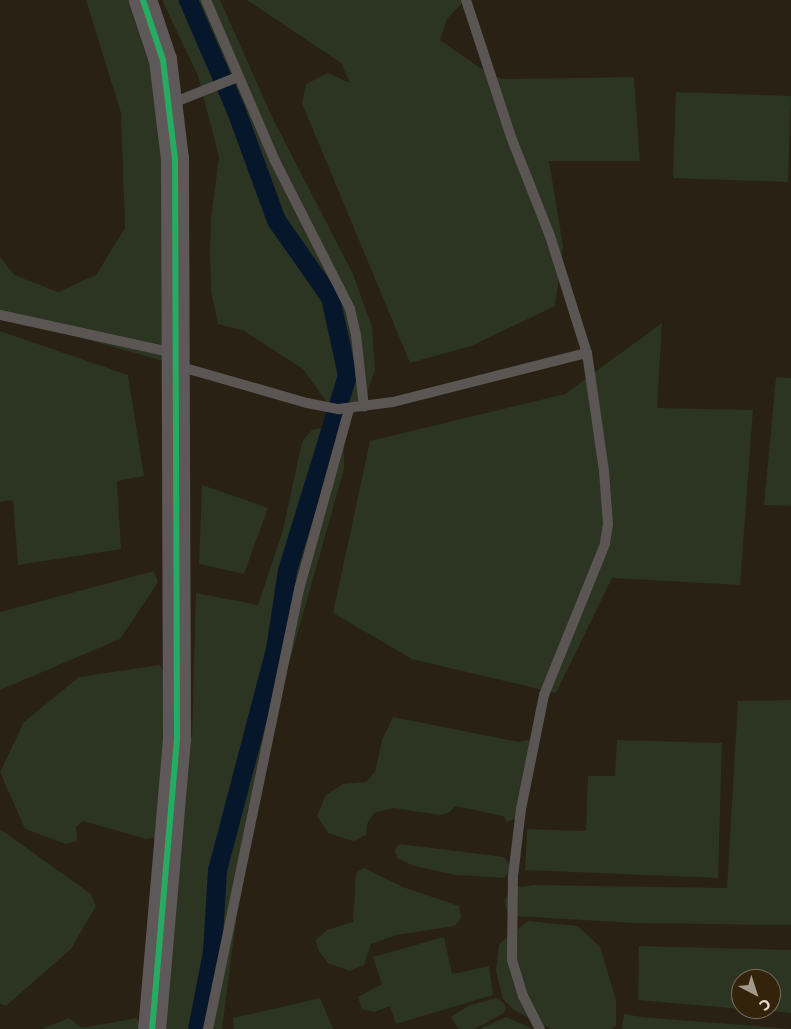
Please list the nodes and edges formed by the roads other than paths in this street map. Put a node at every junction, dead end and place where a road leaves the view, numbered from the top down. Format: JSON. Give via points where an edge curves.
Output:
{"nodes":[{"id":1,"x":143,"y":0,"type":"edge"},
{"id":2,"x":206,"y":0,"type":"edge"},
{"id":3,"x":466,"y":0,"type":"edge"},
{"id":4,"x":238,"y":77,"type":"junction"},
{"id":5,"x":170,"y":104,"type":"junction"},
{"id":6,"x":0,"y":315,"type":"edge"},
{"id":7,"x":587,"y":353,"type":"junction"},
{"id":8,"x":176,"y":359,"type":"junction"},
{"id":9,"x":364,"y":407,"type":"junction"},
{"id":10,"x":344,"y":409,"type":"junction"},
{"id":11,"x":538,"y":1028,"type":"edge"},
{"id":12,"x":152,"y":1029,"type":"edge"},
{"id":13,"x":208,"y":1029,"type":"edge"}],
"edges":[{"from":1,"to":5,"type":"street","via":[[163,60]]},
{"from":2,"to":4,"type":"lane"},
{"from":3,"to":7,"type":"lane","via":[[511,137],[550,236]]},
{"from":4,"to":5,"type":"lane"},
{"from":4,"to":9,"type":"lane","via":[[274,159],[350,309]]},
{"from":5,"to":8,"type":"street","via":[[175,159]]},
{"from":6,"to":8,"type":"lane"},
{"from":7,"to":9,"type":"lane"},
{"from":7,"to":11,"type":"lane","via":[[608,524],[605,544],[544,695],[521,809],[513,876],[512,960]]},
{"from":8,"to":10,"type":"lane","via":[[307,403]]},
{"from":8,"to":12,"type":"street","via":[[177,738]]},
{"from":9,"to":10,"type":"lane"},
{"from":10,"to":13,"type":"lane","via":[[300,586]]}]}
